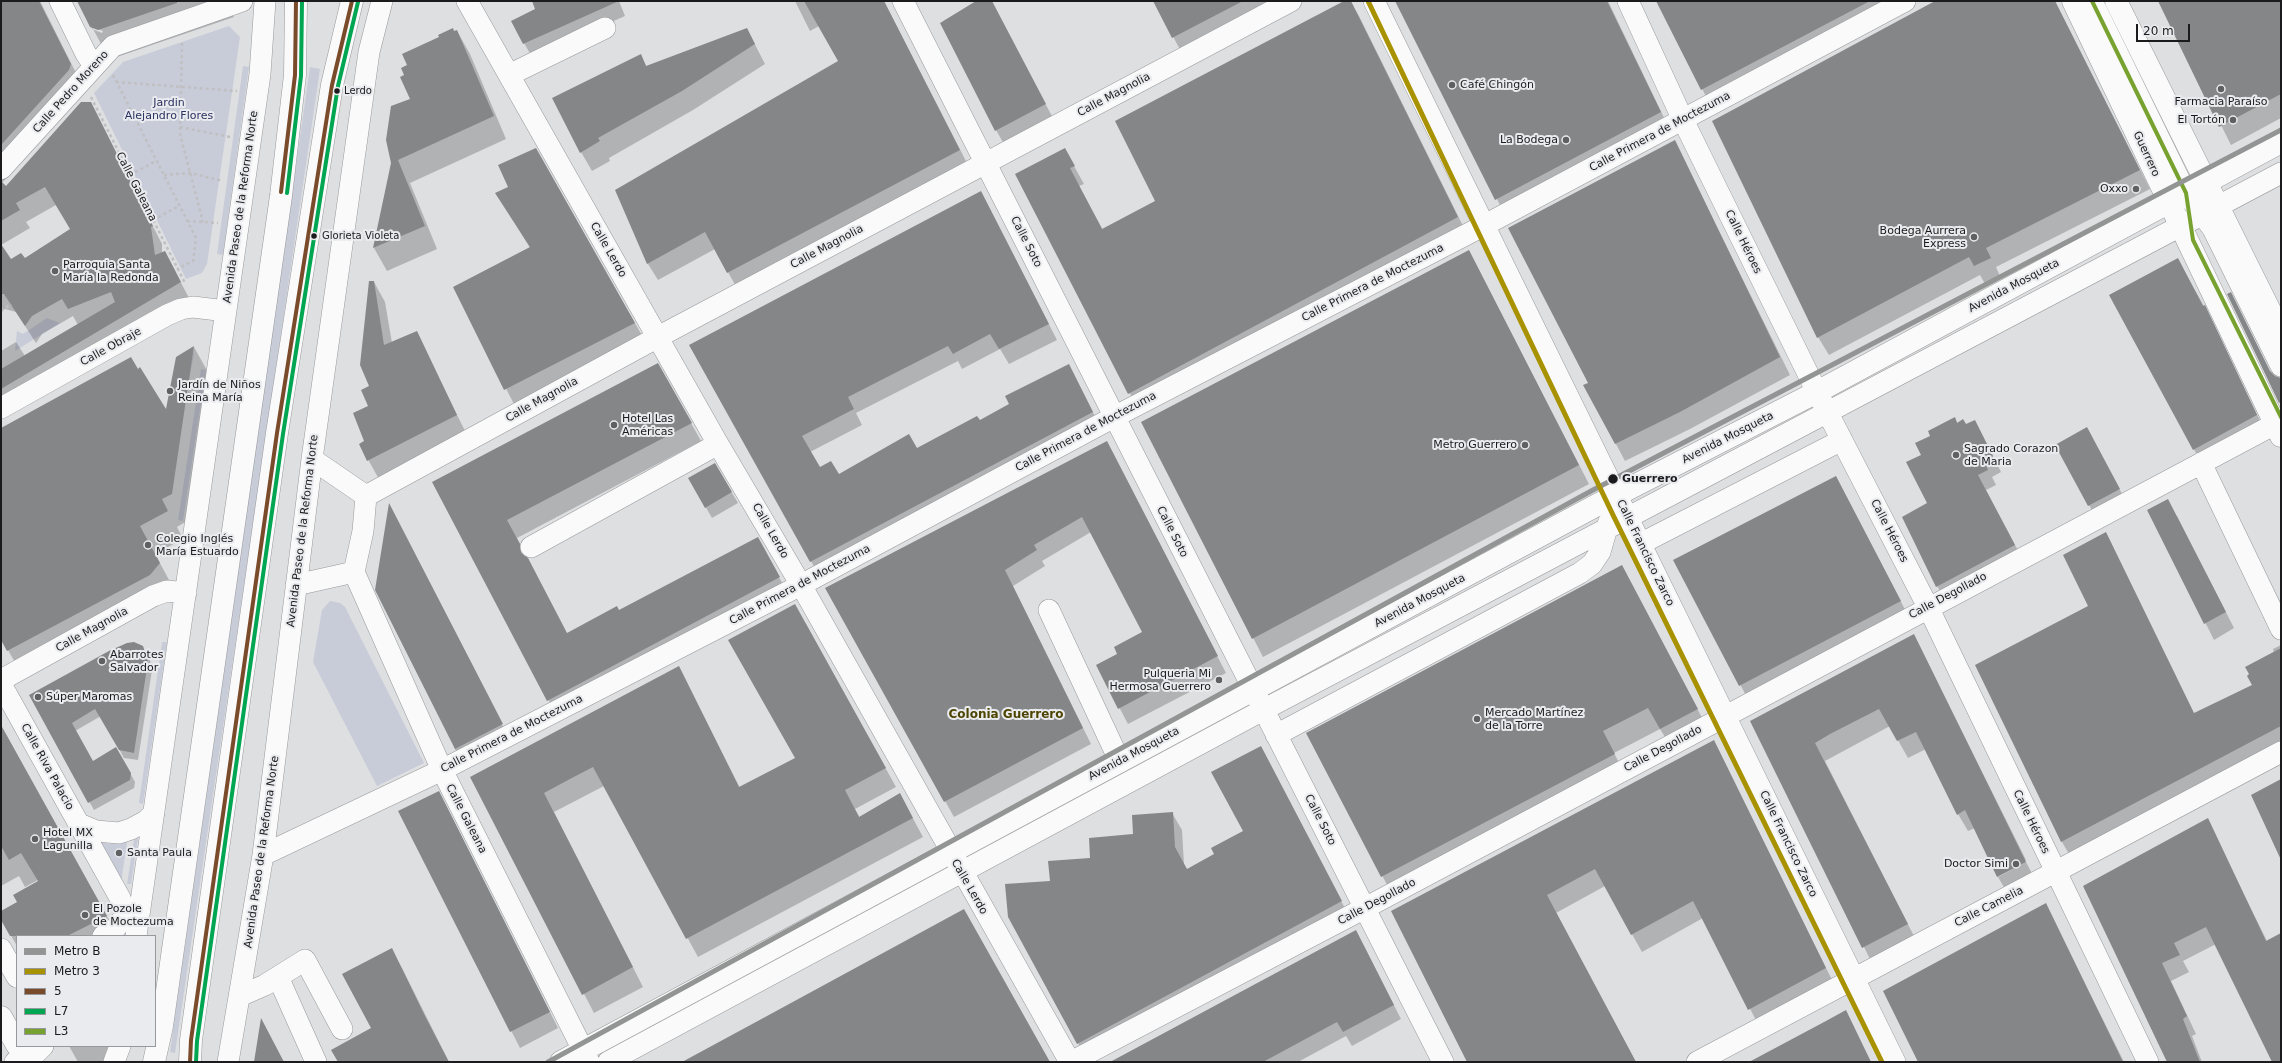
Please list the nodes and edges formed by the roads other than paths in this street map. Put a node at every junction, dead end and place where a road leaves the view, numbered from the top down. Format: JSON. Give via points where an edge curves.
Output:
{"nodes":[{"id":1,"x":60,"y":1,"type":"edge"},
{"id":2,"x":242,"y":1,"type":"edge"},
{"id":3,"x":265,"y":1,"type":"edge"},
{"id":4,"x":296,"y":1,"type":"edge"},
{"id":5,"x":352,"y":1,"type":"edge"},
{"id":6,"x":382,"y":1,"type":"edge"},
{"id":7,"x":467,"y":1,"type":"edge"},
{"id":8,"x":903,"y":1,"type":"edge"},
{"id":9,"x":1291,"y":1,"type":"edge"},
{"id":10,"x":1374,"y":1,"type":"edge"},
{"id":11,"x":1628,"y":1,"type":"edge"},
{"id":12,"x":1905,"y":1,"type":"edge"},
{"id":13,"x":2073,"y":1,"type":"edge"},
{"id":14,"x":2092,"y":1,"type":"edge"},
{"id":15,"x":2116,"y":1,"type":"edge"},
{"id":16,"x":605,"y":28,"type":"dead end"},
{"id":17,"x":103,"y":69,"type":"junction"},
{"id":18,"x":509,"y":75,"type":"junction"},
{"id":19,"x":1683,"y":120,"type":"junction"},
{"id":20,"x":2281,"y":142,"type":"edge"},
{"id":21,"x":986,"y":162,"type":"junction"},
{"id":22,"x":1,"y":169,"type":"edge"},
{"id":23,"x":2281,"y":173,"type":"edge"},
{"id":24,"x":2206,"y":183,"type":"junction"},
{"id":25,"x":2177,"y":198,"type":"junction"},
{"id":26,"x":2198,"y":217,"type":"junction"},
{"id":27,"x":1483,"y":226,"type":"junction"},
{"id":28,"x":226,"y":312,"type":"junction"},
{"id":29,"x":2281,"y":333,"type":"edge"},
{"id":30,"x":658,"y":337,"type":"junction"},
{"id":31,"x":2281,"y":366,"type":"edge"},
{"id":32,"x":1817,"y":392,"type":"junction"},
{"id":33,"x":1,"y":408,"type":"edge"},
{"id":34,"x":1827,"y":412,"type":"junction"},
{"id":35,"x":1114,"y":417,"type":"junction"},
{"id":36,"x":2279,"y":426,"type":"edge"},
{"id":37,"x":1842,"y":440,"type":"junction"},
{"id":38,"x":718,"y":444,"type":"junction"},
{"id":39,"x":312,"y":459,"type":"junction"},
{"id":40,"x":2201,"y":463,"type":"junction"},
{"id":41,"x":1616,"y":495,"type":"junction"},
{"id":42,"x":366,"y":496,"type":"junction"},
{"id":43,"x":1627,"y":518,"type":"junction"},
{"id":44,"x":1607,"y":528,"type":"junction"},
{"id":45,"x":1640,"y":544,"type":"junction"},
{"id":46,"x":530,"y":547,"type":"dead end"},
{"id":47,"x":354,"y":572,"type":"junction"},
{"id":48,"x":296,"y":585,"type":"junction"},
{"id":49,"x":801,"y":585,"type":"junction"},
{"id":50,"x":186,"y":593,"type":"junction"},
{"id":51,"x":1928,"y":607,"type":"junction"},
{"id":52,"x":1049,"y":610,"type":"dead end"},
{"id":53,"x":2281,"y":629,"type":"edge"},
{"id":54,"x":1,"y":680,"type":"edge"},
{"id":55,"x":1,"y":684,"type":"edge"},
{"id":56,"x":1253,"y":690,"type":"junction"},
{"id":57,"x":1263,"y":710,"type":"junction"},
{"id":58,"x":1725,"y":716,"type":"junction"},
{"id":59,"x":1276,"y":735,"type":"junction"},
{"id":60,"x":2281,"y":752,"type":"edge"},
{"id":61,"x":1120,"y":762,"type":"junction"},
{"id":62,"x":442,"y":770,"type":"junction"},
{"id":63,"x":154,"y":813,"type":"junction"},
{"id":64,"x":79,"y":824,"type":"junction"},
{"id":65,"x":950,"y":853,"type":"junction"},
{"id":66,"x":263,"y":856,"type":"junction"},
{"id":67,"x":961,"y":872,"type":"junction"},
{"id":68,"x":2056,"y":873,"type":"junction"},
{"id":69,"x":1364,"y":908,"type":"junction"},
{"id":70,"x":134,"y":922,"type":"edge"},
{"id":71,"x":105,"y":935,"type":"edge"},
{"id":72,"x":1,"y":949,"type":"edge"},
{"id":73,"x":16,"y":975,"type":"edge"},
{"id":74,"x":278,"y":977,"type":"junction"},
{"id":75,"x":1854,"y":977,"type":"junction"},
{"id":76,"x":240,"y":996,"type":"junction"},
{"id":77,"x":1,"y":1017,"type":"edge"},
{"id":78,"x":342,"y":1029,"type":"dead end"},
{"id":79,"x":42,"y":1047,"type":"edge"},
{"id":80,"x":120,"y":1047,"type":"edge"},
{"id":81,"x":17,"y":1050,"type":"edge"},
{"id":82,"x":585,"y":1056,"type":"edge"},
{"id":83,"x":114,"y":1062,"type":"edge"},
{"id":84,"x":154,"y":1062,"type":"edge"},
{"id":85,"x":190,"y":1062,"type":"edge"},
{"id":86,"x":228,"y":1062,"type":"edge"},
{"id":87,"x":316,"y":1062,"type":"edge"},
{"id":88,"x":561,"y":1062,"type":"edge"},
{"id":89,"x":608,"y":1062,"type":"edge"},
{"id":90,"x":1070,"y":1062,"type":"edge"},
{"id":91,"x":1443,"y":1062,"type":"edge"},
{"id":92,"x":1697,"y":1062,"type":"edge"},
{"id":93,"x":1895,"y":1062,"type":"edge"},
{"id":94,"x":2148,"y":1062,"type":"edge"}],
"edges":[{"from":1,"to":17,"type":"street","via":[[86,54]]},
{"from":2,"to":17,"type":"street","name":"Calle Pedro Moreno","via":[[120,42],[107,52]]},
{"from":3,"to":28,"type":"street","name":"Avenida Paseo de la Reforma Norte","via":[[260,74]]},
{"from":4,"to":84,"type":"main road","via":[[295,75],[281,196],[162,1026]]},
{"from":5,"to":85,"type":"main road","via":[[332,85],[277,433],[191,1040]]},
{"from":6,"to":39,"type":"street","name":"Avenida Paseo de la Reforma Norte","via":[[369,52]]},
{"from":7,"to":18,"type":"street","name":"Calle Lerdo"},
{"from":8,"to":21,"type":"street","name":"Calle Soto"},
{"from":9,"to":21,"type":"street","name":"Calle Magnolia"},
{"from":10,"to":27,"type":"street","name":"Calle Francisco Zarco"},
{"from":11,"to":19,"type":"street","name":"Calle Héroes"},
{"from":12,"to":19,"type":"street","name":"Calle Primera de Moctezuma"},
{"from":13,"to":25,"type":"main road","name":"Guerrero"},
{"from":14,"to":25,"type":"street","name":"Guerrero"},
{"from":15,"to":24,"type":"main road","name":"Guerrero"},
{"from":16,"to":18,"type":"street"},
{"from":17,"to":22,"type":"street","name":"Calle Pedro Moreno"},
{"from":18,"to":30,"type":"street","name":"Calle Lerdo"},
{"from":19,"to":27,"type":"street","name":"Calle Primera de Moctezuma"},
{"from":19,"to":32,"type":"street","name":"Calle Héroes"},
{"from":20,"to":24,"type":"main road","name":"Avenida Mosqueta"},
{"from":21,"to":30,"type":"street","name":"Calle Magnolia"},
{"from":21,"to":35,"type":"street","name":"Calle Soto"},
{"from":23,"to":26,"type":"street"},
{"from":24,"to":25,"type":"main road","name":"Avenida Mosqueta"},
{"from":24,"to":26,"type":"main road","name":"Guerrero"},
{"from":25,"to":26,"type":"main road","name":"Guerrero"},
{"from":25,"to":32,"type":"main road","name":"Avenida Mosqueta"},
{"from":26,"to":29,"type":"main road","name":"Guerrero"},
{"from":26,"to":31,"type":"street","name":"Guerrero","via":[[2214,229]]},
{"from":26,"to":34,"type":"street"},
{"from":26,"to":36,"type":"main road","name":"Guerrero"},
{"from":27,"to":35,"type":"street","name":"Calle Primera de Moctezuma"},
{"from":27,"to":41,"type":"street","name":"Calle Francisco Zarco"},
{"from":28,"to":33,"type":"street","name":"Calle Obraje","via":[[193,307],[181,309]]},
{"from":28,"to":50,"type":"street","name":"Avenida Paseo de la Reforma Norte"},
{"from":30,"to":38,"type":"street","name":"Calle Lerdo"},
{"from":30,"to":42,"type":"street","name":"Calle Magnolia"},
{"from":32,"to":34,"type":"street","name":"Calle Héroes"},
{"from":32,"to":41,"type":"main road","name":"Avenida Mosqueta"},
{"from":34,"to":37,"type":"street","name":"Calle Héroes"},
{"from":34,"to":43,"type":"street"},
{"from":35,"to":49,"type":"street","name":"Calle Primera de Moctezuma"},
{"from":35,"to":56,"type":"street","name":"Calle Soto"},
{"from":36,"to":40,"type":"street","name":"Calle Degollado"},
{"from":37,"to":45,"type":"street"},
{"from":37,"to":51,"type":"street","name":"Calle Héroes"},
{"from":38,"to":46,"type":"street"},
{"from":38,"to":49,"type":"street","name":"Calle Lerdo"},
{"from":39,"to":42,"type":"street"},
{"from":39,"to":48,"type":"street","name":"Avenida Paseo de la Reforma Norte"},
{"from":40,"to":51,"type":"street","name":"Calle Degollado"},
{"from":40,"to":53,"type":"street"},
{"from":41,"to":43,"type":"street","name":"Calle Francisco Zarco"},
{"from":41,"to":44,"type":"street"},
{"from":41,"to":56,"type":"main road","name":"Avenida Mosqueta"},
{"from":42,"to":47,"type":"street","via":[[363,531]]},
{"from":43,"to":44,"type":"street"},
{"from":43,"to":45,"type":"street","name":"Calle Francisco Zarco"},
{"from":44,"to":57,"type":"street"},
{"from":44,"to":59,"type":"street","via":[[1600,552],[1592,564],[1580,573]]},
{"from":45,"to":58,"type":"street","name":"Calle Francisco Zarco"},
{"from":47,"to":48,"type":"street"},
{"from":47,"to":62,"type":"street","name":"Calle Galeana"},
{"from":48,"to":66,"type":"street","name":"Avenida Paseo de la Reforma Norte"},
{"from":49,"to":62,"type":"street","name":"Calle Primera de Moctezuma"},
{"from":49,"to":65,"type":"street","name":"Calle Lerdo"},
{"from":50,"to":54,"type":"street","name":"Calle Magnolia","via":[[167,591],[153,596]]},
{"from":50,"to":63,"type":"street","name":"Avenida Paseo de la Reforma Norte"},
{"from":51,"to":58,"type":"street","name":"Calle Degollado"},
{"from":51,"to":68,"type":"street","name":"Calle Héroes"},
{"from":52,"to":61,"type":"street"},
{"from":55,"to":64,"type":"street","name":"Calle Riva Palacio"},
{"from":56,"to":57,"type":"street","name":"Calle Soto"},
{"from":56,"to":61,"type":"main road","name":"Avenida Mosqueta"},
{"from":57,"to":59,"type":"street","name":"Calle Soto"},
{"from":57,"to":67,"type":"street"},
{"from":58,"to":69,"type":"street","name":"Calle Degollado"},
{"from":58,"to":75,"type":"street","name":"Calle Francisco Zarco"},
{"from":59,"to":69,"type":"street","name":"Calle Soto"},
{"from":60,"to":68,"type":"street","name":"Calle Camelia"},
{"from":61,"to":65,"type":"main road","name":"Avenida Mosqueta"},
{"from":62,"to":66,"type":"street","name":"Calle Primera de Moctezuma"},
{"from":62,"to":82,"type":"street","name":"Calle Galeana"},
{"from":63,"to":64,"type":"street","via":[[132,830],[119,833],[96,831]]},
{"from":63,"to":70,"type":"street","name":"Avenida Paseo de la Reforma Norte"},
{"from":64,"to":70,"type":"street","name":"Calle Riva Palacio"},
{"from":65,"to":67,"type":"street","name":"Calle Lerdo"},
{"from":65,"to":82,"type":"main road","name":"Avenida Mosqueta"},
{"from":66,"to":76,"type":"street","name":"Avenida Paseo de la Reforma Norte"},
{"from":67,"to":89,"type":"street"},
{"from":67,"to":90,"type":"street","name":"Calle Lerdo"},
{"from":68,"to":75,"type":"street","name":"Calle Camelia"},
{"from":68,"to":94,"type":"street","name":"Calle Héroes"},
{"from":69,"to":90,"type":"street","name":"Calle Degollado"},
{"from":69,"to":91,"type":"street","name":"Calle Soto"},
{"from":70,"to":71,"type":"street"},
{"from":72,"to":73,"type":"street"},
{"from":74,"to":76,"type":"street"},
{"from":74,"to":78,"type":"street","via":[[305,960]]},
{"from":74,"to":87,"type":"street"},
{"from":75,"to":92,"type":"street","name":"Calle Camelia"},
{"from":75,"to":93,"type":"street","name":"Calle Francisco Zarco"},
{"from":76,"to":86,"type":"street","name":"Avenida Paseo de la Reforma Norte"},
{"from":77,"to":81,"type":"main road"},
{"from":79,"to":81,"type":"street","via":[[35,1054]]},
{"from":80,"to":83,"type":"street"},
{"from":82,"to":88,"type":"main road","name":"Avenida Mosqueta"}]}
